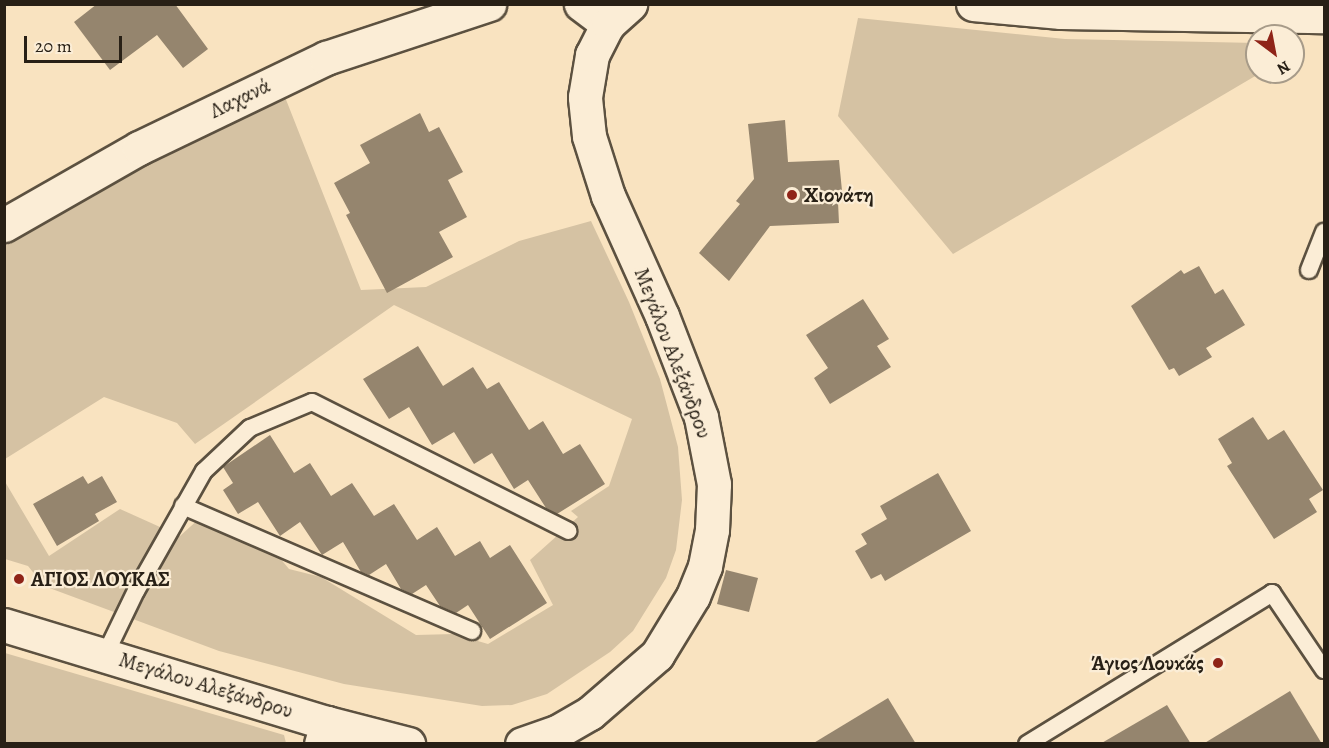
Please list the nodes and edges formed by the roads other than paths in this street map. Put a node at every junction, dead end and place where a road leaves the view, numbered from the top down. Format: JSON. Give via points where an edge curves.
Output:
{"nodes":[{"id":1,"x":489,"y":4,"type":"edge"},
{"id":2,"x":581,"y":4,"type":"edge"},
{"id":3,"x":973,"y":4,"type":"edge"},
{"id":4,"x":1098,"y":9,"type":"edge"},
{"id":5,"x":619,"y":14,"type":"edge"},
{"id":6,"x":1324,"y":16,"type":"edge"},
{"id":7,"x":4,"y":225,"type":"edge"},
{"id":8,"x":1324,"y":232,"type":"edge"},
{"id":9,"x":1309,"y":270,"type":"dead end"},
{"id":10,"x":183,"y":506,"type":"junction"},
{"id":11,"x":568,"y":531,"type":"dead end"},
{"id":12,"x":4,"y":625,"type":"edge"},
{"id":13,"x":472,"y":631,"type":"dead end"},
{"id":14,"x":105,"y":655,"type":"junction"},
{"id":15,"x":1324,"y":670,"type":"edge"},
{"id":16,"x":324,"y":733,"type":"edge"},
{"id":17,"x":408,"y":744,"type":"edge"},
{"id":18,"x":522,"y":744,"type":"edge"},
{"id":19,"x":1027,"y":744,"type":"edge"}],
"edges":[{"from":1,"to":7,"type":"main road","name":"Λαχανά","via":[[326,58],[139,148]]},
{"from":2,"to":5,"type":"main road"},
{"from":3,"to":4,"type":"main road"},
{"from":4,"to":6,"type":"main road"},
{"from":5,"to":18,"type":"main road","name":"Μεγάλου Αλεξάνδρου","via":[[588,70],[585,107],[589,136],[608,196],[662,316],[701,417],[714,484],[712,530],[705,566],[693,596],[657,655],[590,713],[557,732]]},
{"from":8,"to":9,"type":"lane"},
{"from":10,"to":11,"type":"lane","via":[[204,471],[250,428],[312,402]]},
{"from":10,"to":13,"type":"lane"},
{"from":10,"to":14,"type":"lane"},
{"from":12,"to":14,"type":"main road","name":"Μεγάλου Αλεξάνδρου"},
{"from":14,"to":16,"type":"main road","name":"Μεγάλου Αλεξάνδρου"},
{"from":15,"to":19,"type":"lane","via":[[1272,593]]},
{"from":16,"to":17,"type":"main road","name":"Μεγάλου Αλεξάνδρου"}]}
